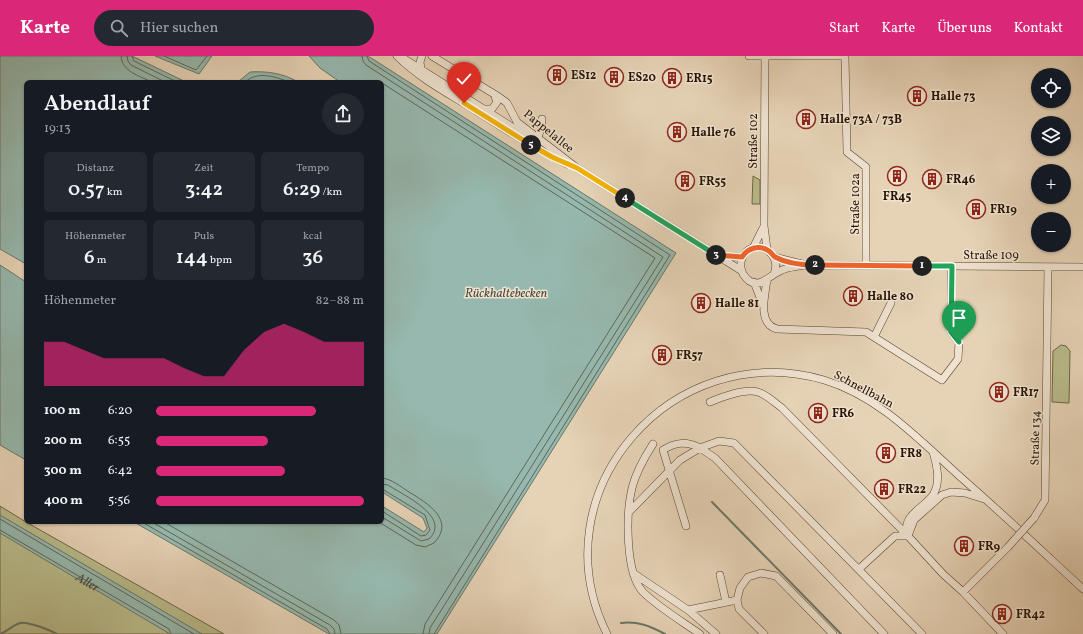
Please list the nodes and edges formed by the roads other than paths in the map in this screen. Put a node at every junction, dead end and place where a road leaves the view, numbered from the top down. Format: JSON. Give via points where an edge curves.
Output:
{"nodes":[{"id":1,"x":398,"y":56,"type":"edge"},
{"id":2,"x":422,"y":56,"type":"edge"},
{"id":3,"x":432,"y":56,"type":"edge"},
{"id":4,"x":749,"y":56,"type":"edge"},
{"id":5,"x":765,"y":56,"type":"edge"},
{"id":6,"x":845,"y":56,"type":"edge"},
{"id":7,"x":421,"y":69,"type":"junction"},
{"id":8,"x":464,"y":75,"type":"junction"},
{"id":9,"x":453,"y":89,"type":"junction"},
{"id":10,"x":494,"y":94,"type":"junction"},
{"id":11,"x":483,"y":108,"type":"junction"},
{"id":12,"x":542,"y":119,"type":"dead end"},
{"id":13,"x":538,"y":137,"type":"junction"},
{"id":14,"x":577,"y":168,"type":"junction"},
{"id":15,"x":764,"y":226,"type":"junction"},
{"id":16,"x":753,"y":248,"type":"junction"},
{"id":17,"x":767,"y":249,"type":"junction"},
{"id":18,"x":715,"y":254,"type":"junction"},
{"id":19,"x":742,"y":257,"type":"junction"},
{"id":20,"x":774,"y":257,"type":"junction"},
{"id":21,"x":804,"y":265,"type":"junction"},
{"id":22,"x":866,"y":265,"type":"junction"},
{"id":23,"x":952,"y":266,"type":"junction"},
{"id":24,"x":1048,"y":267,"type":"junction"},
{"id":25,"x":1083,"y":267,"type":"edge"},
{"id":26,"x":742,"y":271,"type":"junction"},
{"id":27,"x":774,"y":274,"type":"junction"},
{"id":28,"x":767,"y":280,"type":"junction"},
{"id":29,"x":754,"y":282,"type":"junction"},
{"id":30,"x":891,"y":303,"type":"dead end"},
{"id":31,"x":763,"y":305,"type":"junction"},
{"id":32,"x":874,"y":337,"type":"junction"},
{"id":33,"x":710,"y":402,"type":"dead end"},
{"id":34,"x":653,"y":444,"type":"dead end"},
{"id":35,"x":700,"y":448,"type":"junction"},
{"id":36,"x":934,"y":452,"type":"junction"},
{"id":37,"x":669,"y":471,"type":"junction"},
{"id":38,"x":987,"y":499,"type":"junction"},
{"id":39,"x":629,"y":512,"type":"junction"},
{"id":40,"x":686,"y":526,"type":"dead end"},
{"id":41,"x":908,"y":536,"type":"junction"},
{"id":42,"x":859,"y":569,"type":"junction"},
{"id":43,"x":633,"y":572,"type":"junction"},
{"id":44,"x":720,"y":575,"type":"dead end"},
{"id":45,"x":1083,"y":589,"type":"edge"},
{"id":46,"x":963,"y":592,"type":"junction"},
{"id":47,"x":737,"y":600,"type":"junction"},
{"id":48,"x":726,"y":602,"type":"junction"},
{"id":49,"x":688,"y":610,"type":"junction"},
{"id":50,"x":607,"y":634,"type":"edge"},
{"id":51,"x":700,"y":634,"type":"edge"},
{"id":52,"x":716,"y":634,"type":"edge"},
{"id":53,"x":764,"y":634,"type":"edge"},
{"id":54,"x":833,"y":634,"type":"edge"},
{"id":55,"x":884,"y":634,"type":"edge"},
{"id":56,"x":922,"y":634,"type":"edge"},
{"id":57,"x":1003,"y":634,"type":"edge"}],
"edges":[{"from":1,"to":7,"type":"street"},
{"from":1,"to":14,"type":"street","name":"Pappelallee","via":[[408,66],[478,112],[552,157]]},
{"from":2,"to":7,"type":"street"},
{"from":3,"to":8,"type":"street","name":"Pappelallee"},
{"from":4,"to":5,"type":"street"},
{"from":5,"to":6,"type":"street"},
{"from":5,"to":15,"type":"street","name":"Straße 102"},
{"from":6,"to":22,"type":"street","name":"Straße 102a","via":[[847,152],[866,167]]},
{"from":7,"to":9,"type":"street"},
{"from":8,"to":9,"type":"street","via":[[467,82],[464,88],[460,91]]},
{"from":8,"to":10,"type":"street","name":"Pappelallee"},
{"from":9,"to":11,"type":"street"},
{"from":10,"to":11,"type":"street","via":[[497,102],[492,110]]},
{"from":10,"to":13,"type":"street","name":"Pappelallee","via":[[507,103],[517,122]]},
{"from":11,"to":13,"type":"street","via":[[531,139],[536,140]]},
{"from":12,"to":13,"type":"street","via":[[542,129]]},
{"from":13,"to":14,"type":"street","name":"Pappelallee"},
{"from":14,"to":18,"type":"street","name":"Pappelallee"},
{"from":15,"to":16,"type":"street","name":"Straße 102"},
{"from":15,"to":17,"type":"street","name":"Straße 102"},
{"from":16,"to":17,"type":"street"},
{"from":16,"to":19,"type":"street"},
{"from":17,"to":20,"type":"street"},
{"from":18,"to":19,"type":"street"},
{"from":18,"to":26,"type":"street","name":"Pappelallee"},
{"from":19,"to":26,"type":"street"},
{"from":20,"to":21,"type":"street"},
{"from":20,"to":27,"type":"street"},
{"from":21,"to":22,"type":"street","name":"Straße 109"},
{"from":21,"to":27,"type":"street"},
{"from":22,"to":23,"type":"street","name":"Straße 109"},
{"from":23,"to":24,"type":"street","name":"Straße 109"},
{"from":23,"to":32,"type":"street","via":[[951,332],[959,342],[958,359],[942,380]]},
{"from":24,"to":25,"type":"street","name":"Straße 109"},
{"from":24,"to":46,"type":"street","name":"Straße 134","bridge":true,"via":[[1045,500],[1034,518]]},
{"from":26,"to":29,"type":"street"},
{"from":27,"to":28,"type":"street"},
{"from":28,"to":29,"type":"street"},
{"from":28,"to":31,"type":"street"},
{"from":29,"to":31,"type":"street"},
{"from":30,"to":32,"type":"street"},
{"from":31,"to":32,"type":"street","via":[[767,323],[773,328],[866,332]]},
{"from":33,"to":41,"type":"street","via":[[728,394],[754,392],[771,400]]},
{"from":34,"to":39,"type":"street","via":[[641,462],[632,489]]},
{"from":35,"to":37,"type":"street","via":[[680,460]]},
{"from":35,"to":37,"type":"street","via":[[690,443],[674,444],[663,450]]},
{"from":35,"to":42,"type":"street","via":[[719,441],[734,443]]},
{"from":35,"to":55,"type":"street","via":[[715,458]]},
{"from":36,"to":38,"type":"street","name":"Schnellbahn"},
{"from":36,"to":41,"type":"street","via":[[939,472],[933,494],[909,519],[906,527]]},
{"from":36,"to":50,"type":"street","name":"Schnellbahn","via":[[899,421],[877,406],[824,380],[772,373],[748,374],[720,379],[690,391],[671,402],[632,435],[615,458],[596,502],[590,527],[589,577],[594,602]]},
{"from":37,"to":39,"type":"street"},
{"from":37,"to":40,"type":"street"},
{"from":38,"to":41,"type":"street","via":[[964,493],[951,492],[942,495],[914,520]]},
{"from":38,"to":45,"type":"street","name":"Schnellbahn"},
{"from":39,"to":43,"type":"street","via":[[627,531]]},
{"from":41,"to":42,"type":"street","via":[[895,536]]},
{"from":41,"to":46,"type":"street"},
{"from":42,"to":56,"type":"street"},
{"from":43,"to":49,"type":"street"},
{"from":43,"to":51,"type":"street","via":[[642,591]]},
{"from":44,"to":48,"type":"street"},
{"from":46,"to":57,"type":"street"},
{"from":47,"to":48,"type":"street"},
{"from":47,"to":53,"type":"street","via":[[739,609]]},
{"from":47,"to":54,"type":"street","via":[[740,588],[748,577],[761,573],[776,576]]},
{"from":48,"to":49,"type":"street"},
{"from":49,"to":52,"type":"street"}]}
